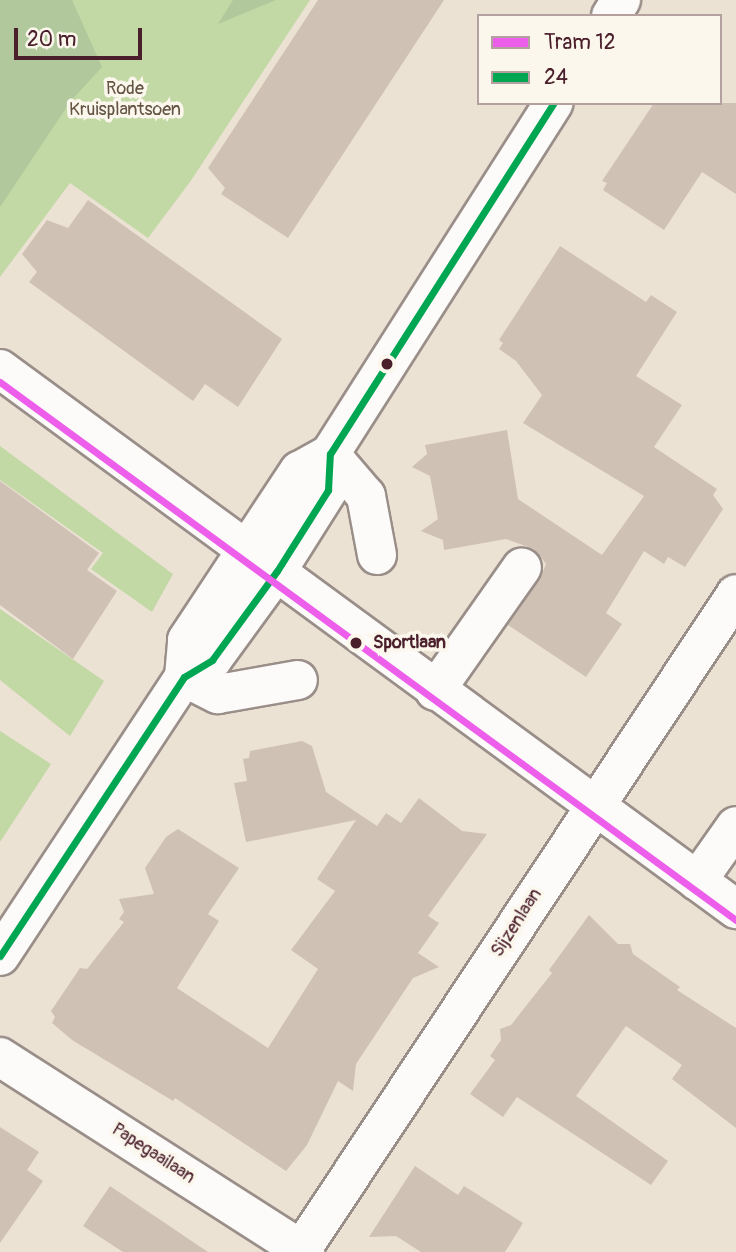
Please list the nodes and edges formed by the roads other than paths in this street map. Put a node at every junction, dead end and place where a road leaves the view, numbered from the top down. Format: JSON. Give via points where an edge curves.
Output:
{"nodes":[{"id":1,"x":553,"y":105,"type":"edge"},
{"id":2,"x":0,"y":369,"type":"edge"},
{"id":3,"x":330,"y":454,"type":"junction"},
{"id":4,"x":377,"y":555,"type":"dead end"},
{"id":5,"x":262,"y":560,"type":"junction"},
{"id":6,"x":522,"y":567,"type":"dead end"},
{"id":7,"x":736,"y":594,"type":"edge"},
{"id":8,"x":184,"y":677,"type":"junction"},
{"id":9,"x":298,"y":680,"type":"dead end"},
{"id":10,"x":435,"y":691,"type":"junction"},
{"id":11,"x":593,"y":807,"type":"junction"},
{"id":12,"x":736,"y":826,"type":"edge"},
{"id":13,"x":697,"y":881,"type":"junction"},
{"id":14,"x":736,"y":909,"type":"edge"},
{"id":15,"x":0,"y":956,"type":"edge"},
{"id":16,"x":0,"y":1057,"type":"edge"},
{"id":17,"x":302,"y":1251,"type":"edge"}],
"edges":[{"from":1,"to":3,"type":"street"},
{"from":2,"to":5,"type":"street"},
{"from":3,"to":4,"type":"street","via":[[366,496]]},
{"from":3,"to":5,"type":"street","via":[[299,471]]},
{"from":5,"to":8,"type":"street","via":[[187,640]]},
{"from":5,"to":10,"type":"street"},
{"from":6,"to":10,"type":"street"},
{"from":7,"to":11,"type":"street","name":"Sijzenlaan"},
{"from":8,"to":9,"type":"street","via":[[218,694]]},
{"from":8,"to":15,"type":"street"},
{"from":10,"to":11,"type":"street"},
{"from":11,"to":13,"type":"street"},
{"from":11,"to":17,"type":"street","name":"Sijzenlaan"},
{"from":12,"to":13,"type":"street"},
{"from":13,"to":14,"type":"street"},
{"from":16,"to":17,"type":"street","name":"Papegaailaan"}]}
